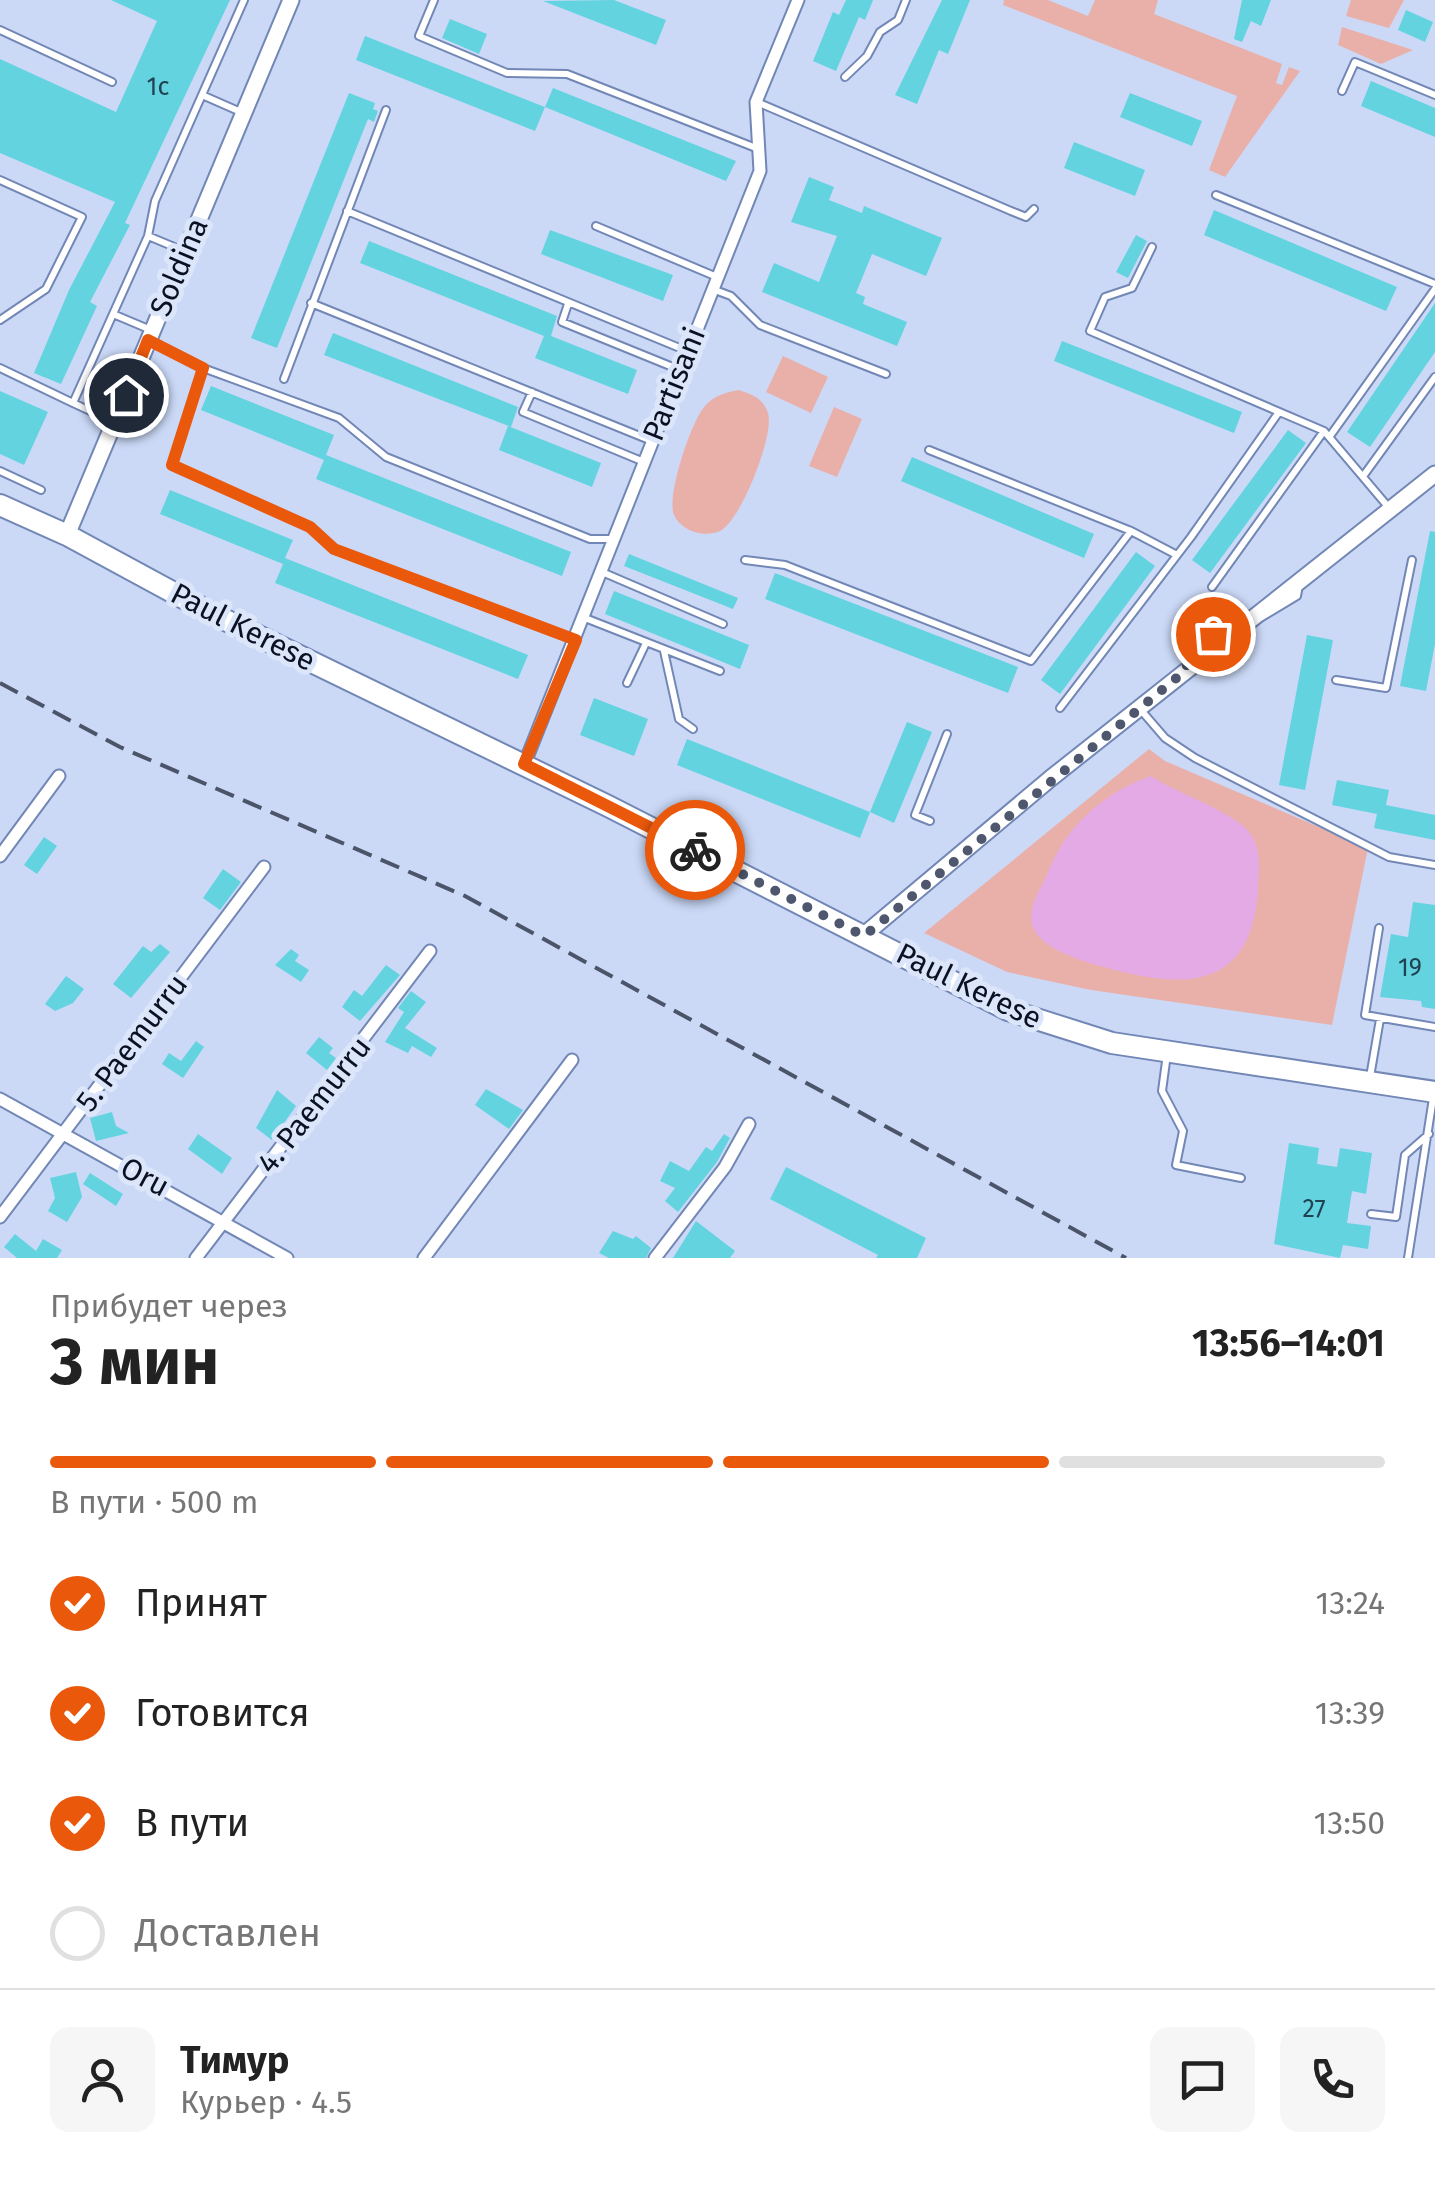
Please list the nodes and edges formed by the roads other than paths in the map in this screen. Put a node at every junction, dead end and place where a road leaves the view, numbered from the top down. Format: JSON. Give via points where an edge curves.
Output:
{"nodes":[{"id":1,"x":244,"y":0,"type":"edge"},
{"id":2,"x":291,"y":0,"type":"edge"},
{"id":3,"x":434,"y":0,"type":"edge"},
{"id":4,"x":798,"y":0,"type":"edge"},
{"id":5,"x":906,"y":0,"type":"edge"},
{"id":6,"x":0,"y":30,"type":"edge"},
{"id":7,"x":845,"y":77,"type":"dead end"},
{"id":8,"x":112,"y":82,"type":"dead end"},
{"id":9,"x":1342,"y":92,"type":"dead end"},
{"id":10,"x":202,"y":95,"type":"junction"},
{"id":11,"x":1435,"y":95,"type":"edge"},
{"id":12,"x":756,"y":102,"type":"junction"},
{"id":13,"x":386,"y":110,"type":"dead end"},
{"id":14,"x":244,"y":113,"type":"junction"},
{"id":15,"x":756,"y":148,"type":"junction"},
{"id":16,"x":0,"y":180,"type":"edge"},
{"id":17,"x":1216,"y":195,"type":"dead end"},
{"id":18,"x":1034,"y":208,"type":"dead end"},
{"id":19,"x":347,"y":211,"type":"junction"},
{"id":20,"x":596,"y":226,"type":"dead end"},
{"id":21,"x":148,"y":236,"type":"junction"},
{"id":22,"x":1152,"y":247,"type":"dead end"},
{"id":23,"x":186,"y":252,"type":"junction"},
{"id":24,"x":715,"y":283,"type":"junction"},
{"id":25,"x":1435,"y":287,"type":"edge"},
{"id":26,"x":311,"y":303,"type":"junction"},
{"id":27,"x":568,"y":304,"type":"junction"},
{"id":28,"x":114,"y":314,"type":"junction"},
{"id":29,"x":0,"y":320,"type":"edge"},
{"id":30,"x":150,"y":335,"type":"junction"},
{"id":31,"x":687,"y":351,"type":"junction"},
{"id":32,"x":0,"y":368,"type":"edge"},
{"id":33,"x":203,"y":368,"type":"junction"},
{"id":34,"x":680,"y":370,"type":"junction"},
{"id":35,"x":886,"y":374,"type":"dead end"},
{"id":36,"x":1435,"y":377,"type":"edge"},
{"id":37,"x":284,"y":379,"type":"dead end"},
{"id":38,"x":532,"y":392,"type":"junction"},
{"id":39,"x":74,"y":403,"type":"junction"},
{"id":40,"x":1279,"y":412,"type":"junction"},
{"id":41,"x":114,"y":422,"type":"junction"},
{"id":42,"x":1327,"y":434,"type":"junction"},
{"id":43,"x":652,"y":441,"type":"junction"},
{"id":44,"x":929,"y":450,"type":"dead end"},
{"id":45,"x":644,"y":462,"type":"junction"},
{"id":46,"x":0,"y":471,"type":"edge"},
{"id":47,"x":1435,"y":474,"type":"edge"},
{"id":48,"x":1364,"y":475,"type":"junction"},
{"id":49,"x":40,"y":490,"type":"dead end"},
{"id":50,"x":0,"y":506,"type":"edge"},
{"id":51,"x":1390,"y":509,"type":"junction"},
{"id":52,"x":1131,"y":531,"type":"junction"},
{"id":53,"x":67,"y":535,"type":"junction"},
{"id":54,"x":614,"y":539,"type":"junction"},
{"id":55,"x":1174,"y":554,"type":"junction"},
{"id":56,"x":745,"y":560,"type":"dead end"},
{"id":57,"x":1412,"y":560,"type":"dead end"},
{"id":58,"x":601,"y":572,"type":"junction"},
{"id":59,"x":1212,"y":586,"type":"dead end"},
{"id":60,"x":584,"y":618,"type":"junction"},
{"id":61,"x":722,"y":624,"type":"dead end"},
{"id":62,"x":576,"y":640,"type":"junction"},
{"id":63,"x":646,"y":642,"type":"junction"},
{"id":64,"x":664,"y":650,"type":"junction"},
{"id":65,"x":720,"y":672,"type":"dead end"},
{"id":66,"x":1336,"y":680,"type":"dead end"},
{"id":67,"x":627,"y":683,"type":"dead end"},
{"id":68,"x":1060,"y":708,"type":"dead end"},
{"id":69,"x":1139,"y":708,"type":"junction"},
{"id":70,"x":694,"y":729,"type":"dead end"},
{"id":71,"x":947,"y":734,"type":"dead end"},
{"id":72,"x":524,"y":764,"type":"junction"},
{"id":73,"x":59,"y":776,"type":"dead end"},
{"id":74,"x":930,"y":821,"type":"dead end"},
{"id":75,"x":1,"y":854,"type":"edge"},
{"id":76,"x":1435,"y":865,"type":"edge"},
{"id":77,"x":264,"y":867,"type":"dead end"},
{"id":78,"x":1379,"y":928,"type":"dead end"},
{"id":79,"x":864,"y":936,"type":"junction"},
{"id":80,"x":430,"y":951,"type":"dead end"},
{"id":81,"x":1380,"y":1019,"type":"junction"},
{"id":82,"x":1435,"y":1027,"type":"edge"},
{"id":83,"x":1167,"y":1053,"type":"junction"},
{"id":84,"x":572,"y":1060,"type":"dead end"},
{"id":85,"x":1368,"y":1083,"type":"junction"},
{"id":86,"x":1434,"y":1092,"type":"edge"},
{"id":87,"x":0,"y":1099,"type":"edge"},
{"id":88,"x":749,"y":1124,"type":"dead end"},
{"id":89,"x":64,"y":1133,"type":"junction"},
{"id":90,"x":1430,"y":1134,"type":"junction"},
{"id":91,"x":1241,"y":1178,"type":"dead end"},
{"id":92,"x":1371,"y":1214,"type":"dead end"},
{"id":93,"x":0,"y":1217,"type":"edge"},
{"id":94,"x":225,"y":1220,"type":"junction"},
{"id":95,"x":196,"y":1258,"type":"edge"},
{"id":96,"x":287,"y":1258,"type":"edge"},
{"id":97,"x":424,"y":1258,"type":"edge"},
{"id":98,"x":655,"y":1258,"type":"edge"},
{"id":99,"x":1408,"y":1258,"type":"edge"}],
"edges":[{"from":1,"to":10,"type":"lane"},
{"from":2,"to":14,"type":"street","name":"Soldina"},
{"from":3,"to":15,"type":"lane","via":[[419,36],[507,73],[567,74]]},
{"from":4,"to":12,"type":"street","name":"Partisani"},
{"from":5,"to":7,"type":"lane","via":[[898,20],[880,32]]},
{"from":6,"to":8,"type":"lane"},
{"from":9,"to":11,"type":"lane","via":[[1354,62]]},
{"from":10,"to":14,"type":"lane"},
{"from":10,"to":21,"type":"lane","via":[[155,201]]},
{"from":12,"to":15,"type":"street","name":"Partisani"},
{"from":12,"to":18,"type":"lane","via":[[1011,212],[1026,217]]},
{"from":13,"to":19,"type":"lane"},
{"from":14,"to":23,"type":"street","name":"Soldina"},
{"from":15,"to":24,"type":"street","name":"Partisani","via":[[760,171]]},
{"from":16,"to":29,"type":"lane","via":[[82,218],[46,290]]},
{"from":17,"to":25,"type":"lane"},
{"from":19,"to":26,"type":"lane"},
{"from":19,"to":27,"type":"lane"},
{"from":20,"to":24,"type":"lane"},
{"from":21,"to":23,"type":"lane"},
{"from":21,"to":28,"type":"lane"},
{"from":22,"to":40,"type":"lane","via":[[1132,288],[1105,297],[1090,331]]},
{"from":23,"to":30,"type":"street","name":"Soldina"},
{"from":24,"to":31,"type":"street","name":"Partisani"},
{"from":24,"to":35,"type":"lane","via":[[760,325]]},
{"from":25,"to":42,"type":"lane"},
{"from":26,"to":37,"type":"lane"},
{"from":26,"to":38,"type":"lane"},
{"from":27,"to":31,"type":"lane"},
{"from":27,"to":34,"type":"lane","via":[[562,322]]},
{"from":28,"to":30,"type":"lane"},
{"from":28,"to":39,"type":"lane"},
{"from":30,"to":33,"type":"lane"},
{"from":30,"to":41,"type":"street","name":"Soldina"},
{"from":31,"to":34,"type":"street","name":"Partisani"},
{"from":32,"to":39,"type":"lane"},
{"from":33,"to":54,"type":"lane","via":[[339,418],[386,456],[590,539]]},
{"from":33,"to":62,"type":"lane","via":[[172,465],[310,527],[334,549]]},
{"from":34,"to":43,"type":"street","name":"Partisani"},
{"from":36,"to":48,"type":"lane"},
{"from":38,"to":43,"type":"lane"},
{"from":38,"to":45,"type":"lane","via":[[524,412]]},
{"from":39,"to":41,"type":"lane"},
{"from":40,"to":42,"type":"lane"},
{"from":40,"to":55,"type":"lane"},
{"from":41,"to":53,"type":"street","name":"Soldina"},
{"from":42,"to":48,"type":"lane"},
{"from":42,"to":59,"type":"lane"},
{"from":43,"to":45,"type":"street","name":"Partisani"},
{"from":44,"to":52,"type":"lane"},
{"from":45,"to":54,"type":"street","name":"Partisani"},
{"from":46,"to":49,"type":"lane"},
{"from":47,"to":51,"type":"street"},
{"from":48,"to":51,"type":"lane"},
{"from":50,"to":53,"type":"highway","name":"Paul Kerese"},
{"from":51,"to":69,"type":"street"},
{"from":52,"to":55,"type":"lane"},
{"from":52,"to":56,"type":"lane","via":[[1032,661],[785,566]]},
{"from":53,"to":72,"type":"highway","name":"Paul Kerese","via":[[211,613]]},
{"from":54,"to":58,"type":"street","name":"Partisani"},
{"from":55,"to":68,"type":"lane"},
{"from":57,"to":66,"type":"lane","via":[[1386,688]]},
{"from":58,"to":60,"type":"street","name":"Partisani"},
{"from":58,"to":61,"type":"lane"},
{"from":60,"to":62,"type":"street","name":"Partisani"},
{"from":60,"to":63,"type":"lane"},
{"from":62,"to":72,"type":"street","name":"Partisani"},
{"from":63,"to":64,"type":"lane"},
{"from":63,"to":67,"type":"lane"},
{"from":64,"to":65,"type":"lane"},
{"from":64,"to":70,"type":"lane","via":[[680,720]]},
{"from":69,"to":76,"type":"lane","via":[[1165,738],[1195,758],[1389,858]]},
{"from":69,"to":79,"type":"street"},
{"from":71,"to":74,"type":"lane","via":[[915,815]]},
{"from":72,"to":79,"type":"highway","name":"Paul Kerese"},
{"from":73,"to":75,"type":"street"},
{"from":77,"to":89,"type":"street","name":"5. Paemurru"},
{"from":78,"to":81,"type":"lane","via":[[1365,1016]]},
{"from":79,"to":83,"type":"highway","name":"Paul Kerese","via":[[1008,1010],[1060,1030]]},
{"from":80,"to":94,"type":"street","name":"4. Paemurru"},
{"from":81,"to":82,"type":"lane"},
{"from":81,"to":85,"type":"lane"},
{"from":83,"to":85,"type":"highway","name":"Paul Kerese"},
{"from":83,"to":91,"type":"lane","via":[[1162,1090],[1183,1131],[1176,1166]]},
{"from":84,"to":97,"type":"street"},
{"from":85,"to":86,"type":"highway","name":"Paul Kerese"},
{"from":86,"to":90,"type":"lane"},
{"from":87,"to":89,"type":"street","name":"Oru"},
{"from":88,"to":98,"type":"street"},
{"from":89,"to":93,"type":"street","name":"5. Paemurru"},
{"from":89,"to":94,"type":"street","name":"Oru"},
{"from":90,"to":92,"type":"lane","via":[[1405,1155],[1396,1217]]},
{"from":90,"to":99,"type":"lane"},
{"from":94,"to":95,"type":"street","name":"4. Paemurru"},
{"from":94,"to":96,"type":"street","name":"Oru"}]}
